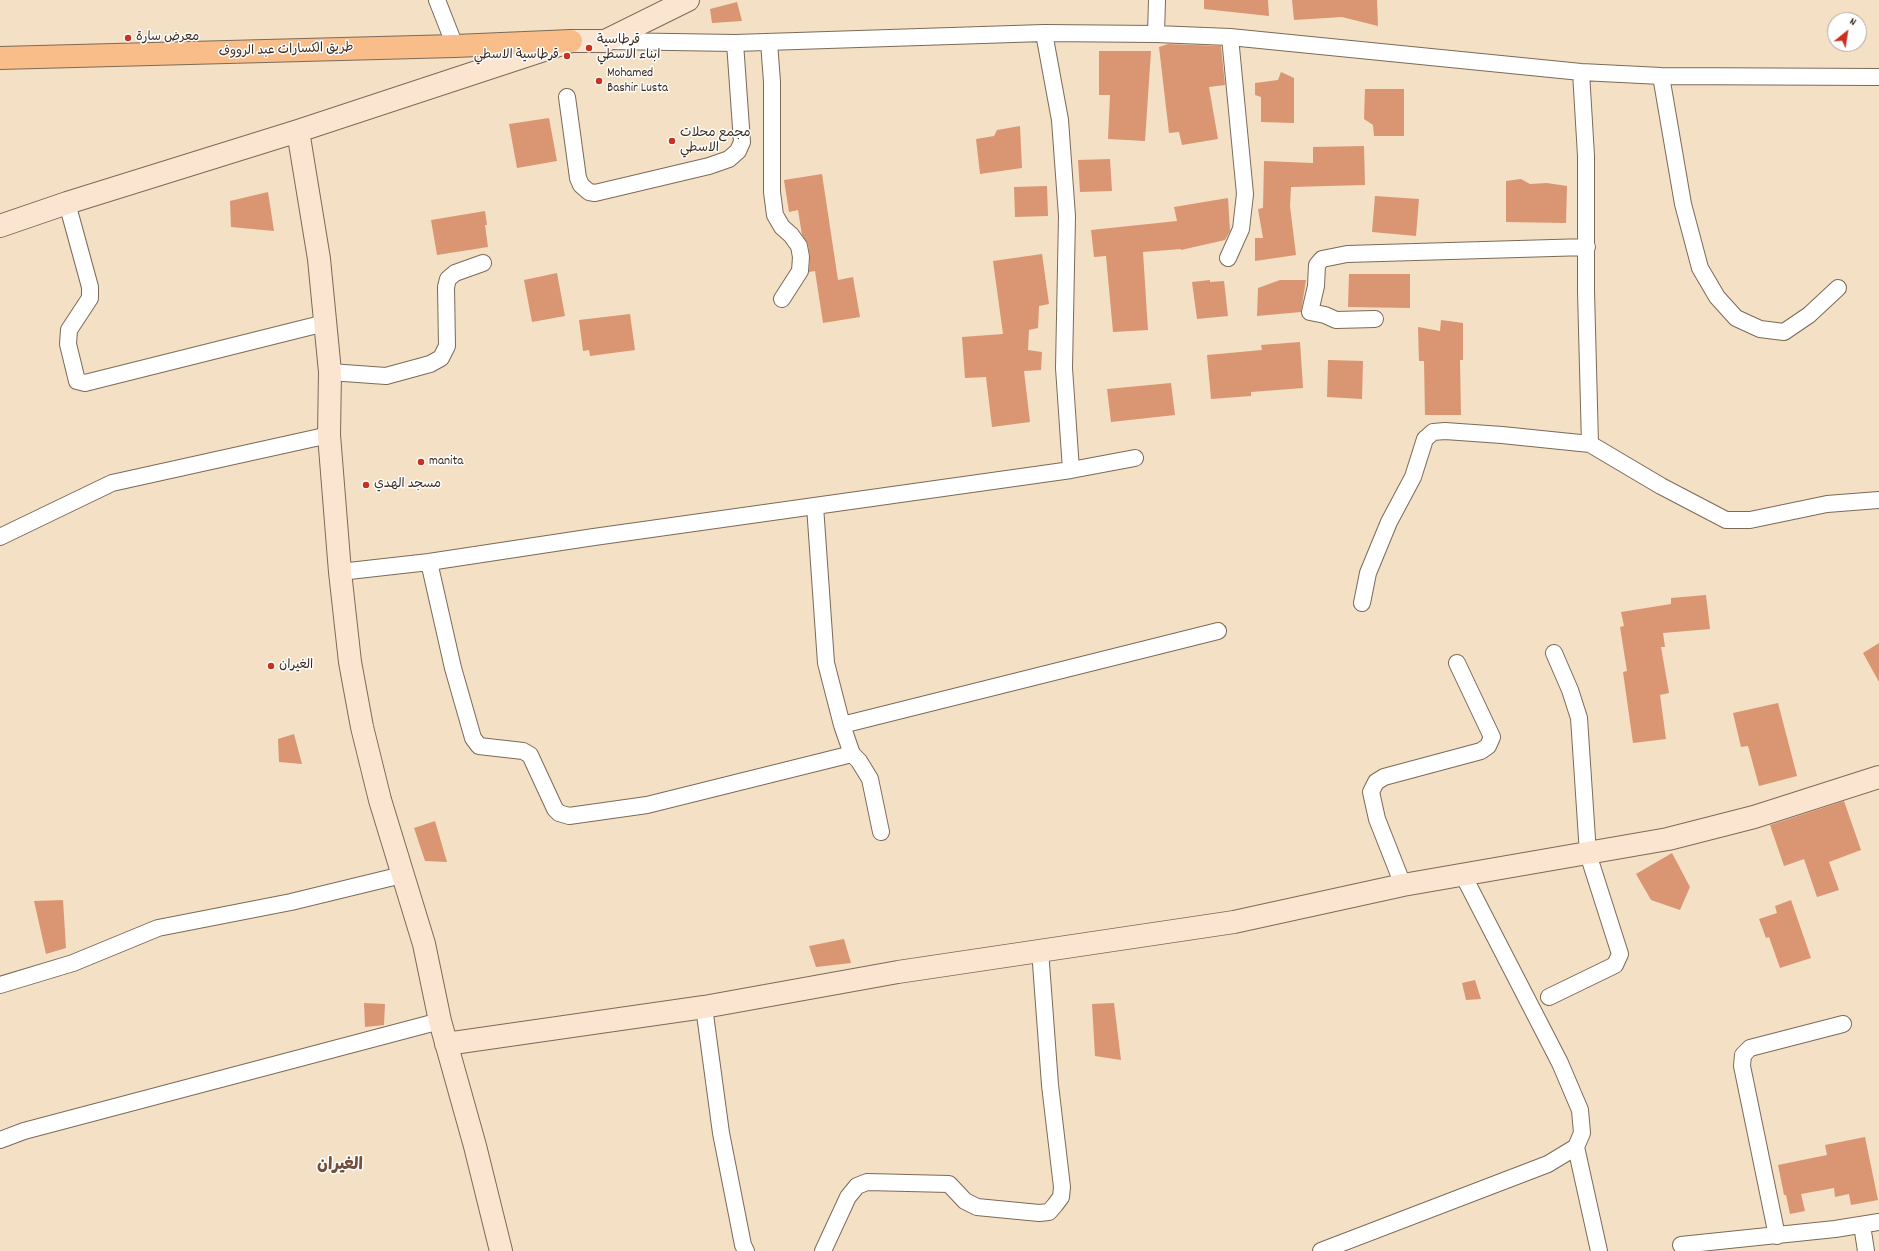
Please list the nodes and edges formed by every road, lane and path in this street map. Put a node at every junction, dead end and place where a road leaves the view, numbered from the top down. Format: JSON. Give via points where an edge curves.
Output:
{"nodes":[{"id":1,"x":437,"y":0,"type":"edge"},
{"id":2,"x":688,"y":0,"type":"edge"},
{"id":3,"x":1157,"y":0,"type":"edge"},
{"id":4,"x":1044,"y":32,"type":"junction"},
{"id":5,"x":1156,"y":34,"type":"junction"},
{"id":6,"x":1230,"y":37,"type":"junction"},
{"id":7,"x":571,"y":40,"type":"junction"},
{"id":8,"x":605,"y":41,"type":"junction"},
{"id":9,"x":769,"y":42,"type":"junction"},
{"id":10,"x":735,"y":43,"type":"junction"},
{"id":11,"x":455,"y":46,"type":"junction"},
{"id":12,"x":0,"y":58,"type":"edge"},
{"id":13,"x":1581,"y":72,"type":"junction"},
{"id":14,"x":1661,"y":76,"type":"junction"},
{"id":15,"x":1879,"y":77,"type":"edge"},
{"id":16,"x":567,"y":97,"type":"dead end"},
{"id":17,"x":298,"y":131,"type":"junction"},
{"id":18,"x":67,"y":203,"type":"junction"},
{"id":19,"x":0,"y":226,"type":"edge"},
{"id":20,"x":1587,"y":247,"type":"junction"},
{"id":21,"x":1228,"y":258,"type":"dead end"},
{"id":22,"x":483,"y":263,"type":"dead end"},
{"id":23,"x":1838,"y":288,"type":"dead end"},
{"id":24,"x":782,"y":299,"type":"dead end"},
{"id":25,"x":1375,"y":319,"type":"dead end"},
{"id":26,"x":325,"y":322,"type":"junction"},
{"id":27,"x":330,"y":372,"type":"junction"},
{"id":28,"x":329,"y":435,"type":"junction"},
{"id":29,"x":1590,"y":444,"type":"junction"},
{"id":30,"x":1135,"y":458,"type":"dead end"},
{"id":31,"x":1071,"y":470,"type":"junction"},
{"id":32,"x":1879,"y":500,"type":"edge"},
{"id":33,"x":815,"y":506,"type":"junction"},
{"id":34,"x":0,"y":537,"type":"edge"},
{"id":35,"x":429,"y":562,"type":"junction"},
{"id":36,"x":340,"y":572,"type":"junction"},
{"id":37,"x":1362,"y":603,"type":"dead end"},
{"id":38,"x":1218,"y":630,"type":"dead end"},
{"id":39,"x":1554,"y":653,"type":"dead end"},
{"id":40,"x":1458,"y":663,"type":"dead end"},
{"id":41,"x":842,"y":725,"type":"junction"},
{"id":42,"x":852,"y":754,"type":"junction"},
{"id":43,"x":1879,"y":777,"type":"edge"},
{"id":44,"x":881,"y":832,"type":"dead end"},
{"id":45,"x":1588,"y":854,"type":"junction"},
{"id":46,"x":402,"y":875,"type":"junction"},
{"id":47,"x":1463,"y":875,"type":"junction"},
{"id":48,"x":1403,"y":885,"type":"junction"},
{"id":49,"x":1040,"y":950,"type":"junction"},
{"id":50,"x":0,"y":985,"type":"edge"},
{"id":51,"x":1549,"y":997,"type":"dead end"},
{"id":52,"x":704,"y":1007,"type":"junction"},
{"id":53,"x":440,"y":1021,"type":"junction"},
{"id":54,"x":1843,"y":1024,"type":"dead end"},
{"id":55,"x":446,"y":1044,"type":"junction"},
{"id":56,"x":0,"y":1140,"type":"edge"},
{"id":57,"x":1576,"y":1147,"type":"junction"},
{"id":58,"x":1879,"y":1222,"type":"edge"},
{"id":59,"x":1862,"y":1225,"type":"junction"},
{"id":60,"x":1777,"y":1236,"type":"junction"},
{"id":61,"x":1681,"y":1245,"type":"dead end"},
{"id":62,"x":501,"y":1251,"type":"edge"},
{"id":63,"x":746,"y":1251,"type":"edge"},
{"id":64,"x":823,"y":1251,"type":"edge"},
{"id":65,"x":1321,"y":1251,"type":"edge"},
{"id":66,"x":1599,"y":1251,"type":"edge"},
{"id":67,"x":1866,"y":1251,"type":"edge"}],
"edges":[{"from":1,"to":11,"type":"street"},
{"from":2,"to":8,"type":"street"},
{"from":3,"to":5,"type":"street"},
{"from":4,"to":5,"type":"street"},
{"from":4,"to":9,"type":"street"},
{"from":4,"to":31,"type":"street","via":[[1060,120],[1067,216],[1064,368]]},
{"from":5,"to":6,"type":"street"},
{"from":6,"to":13,"type":"street"},
{"from":6,"to":21,"type":"street","via":[[1245,194],[1241,229]]},
{"from":7,"to":8,"type":"street"},
{"from":7,"to":11,"type":"main road","name":"طريق الكسارات عبد الرووف"},
{"from":7,"to":17,"type":"street"},
{"from":8,"to":10,"type":"street"},
{"from":9,"to":10,"type":"street"},
{"from":9,"to":24,"type":"street","via":[[772,82],[772,192],[775,215],[782,228],[791,235],[798,246],[801,257],[800,271]]},
{"from":10,"to":16,"type":"street","via":[[742,142],[738,151],[729,159],[708,166],[595,193],[589,192],[581,186],[578,178]]},
{"from":11,"to":12,"type":"main road","name":"طريق الكسارات عبد الرووف"},
{"from":13,"to":14,"type":"street"},
{"from":13,"to":20,"type":"street","via":[[1586,156]]},
{"from":14,"to":15,"type":"street"},
{"from":14,"to":23,"type":"street","via":[[1683,204],[1700,268],[1717,297],[1736,318],[1760,330],[1784,332],[1809,315]]},
{"from":17,"to":18,"type":"street"},
{"from":17,"to":26,"type":"street","via":[[319,259]]},
{"from":18,"to":19,"type":"street"},
{"from":18,"to":26,"type":"street","via":[[90,287],[90,298],[69,330],[68,344],[77,381],[85,383]]},
{"from":20,"to":25,"type":"street","via":[[1347,254],[1322,258],[1317,265],[1316,286],[1310,312],[1336,320]]},
{"from":20,"to":29,"type":"street"},
{"from":22,"to":27,"type":"street","via":[[454,273],[448,279],[447,346],[441,358],[430,364],[386,376]]},
{"from":26,"to":27,"type":"street"},
{"from":27,"to":28,"type":"street"},
{"from":28,"to":34,"type":"street","via":[[112,483]]},
{"from":28,"to":36,"type":"street"},
{"from":29,"to":32,"type":"street","via":[[1661,486],[1726,520],[1750,520],[1827,504]]},
{"from":29,"to":37,"type":"street","via":[[1502,435],[1433,432],[1425,439],[1413,477],[1389,522],[1368,573]]},
{"from":30,"to":31,"type":"street"},
{"from":31,"to":33,"type":"street"},
{"from":33,"to":35,"type":"street"},
{"from":33,"to":41,"type":"street","via":[[826,663]]},
{"from":35,"to":36,"type":"street"},
{"from":35,"to":42,"type":"street","via":[[453,668],[473,738],[479,746],[523,751],[530,755],[559,813],[569,816],[647,805]]},
{"from":36,"to":46,"type":"street","via":[[350,662],[362,728]]},
{"from":38,"to":41,"type":"street"},
{"from":39,"to":45,"type":"street","via":[[1579,718]]},
{"from":40,"to":48,"type":"street","via":[[1492,737],[1488,746],[1481,751],[1384,777],[1376,782],[1371,792],[1377,818]]},
{"from":41,"to":42,"type":"street"},
{"from":42,"to":44,"type":"street","via":[[870,779]]},
{"from":43,"to":45,"type":"street","via":[[1754,817],[1668,839]]},
{"from":45,"to":47,"type":"street"},
{"from":45,"to":51,"type":"street","via":[[1620,958],[1615,965]]},
{"from":46,"to":50,"type":"street","via":[[291,902],[158,928],[73,964]]},
{"from":46,"to":53,"type":"street","via":[[424,944]]},
{"from":47,"to":48,"type":"street"},
{"from":47,"to":57,"type":"street","via":[[1560,1063],[1580,1110],[1582,1133]]},
{"from":48,"to":49,"type":"street","via":[[1234,922]]},
{"from":49,"to":52,"type":"street","via":[[898,972]]},
{"from":49,"to":64,"type":"street","via":[[1061,1197],[1049,1212],[1039,1213],[978,1207],[965,1201],[949,1184],[867,1182],[857,1186],[848,1197]]},
{"from":52,"to":55,"type":"street"},
{"from":52,"to":63,"type":"street","via":[[722,1133]]},
{"from":53,"to":55,"type":"street"},
{"from":53,"to":56,"type":"street","via":[[24,1131]]},
{"from":54,"to":60,"type":"street","via":[[1750,1048],[1743,1055],[1742,1066]]},
{"from":55,"to":62,"type":"street"},
{"from":57,"to":65,"type":"street","via":[[1548,1164]]},
{"from":57,"to":66,"type":"street"},
{"from":58,"to":59,"type":"street"},
{"from":59,"to":60,"type":"street"},
{"from":59,"to":67,"type":"street"},
{"from":60,"to":61,"type":"street"}]}
